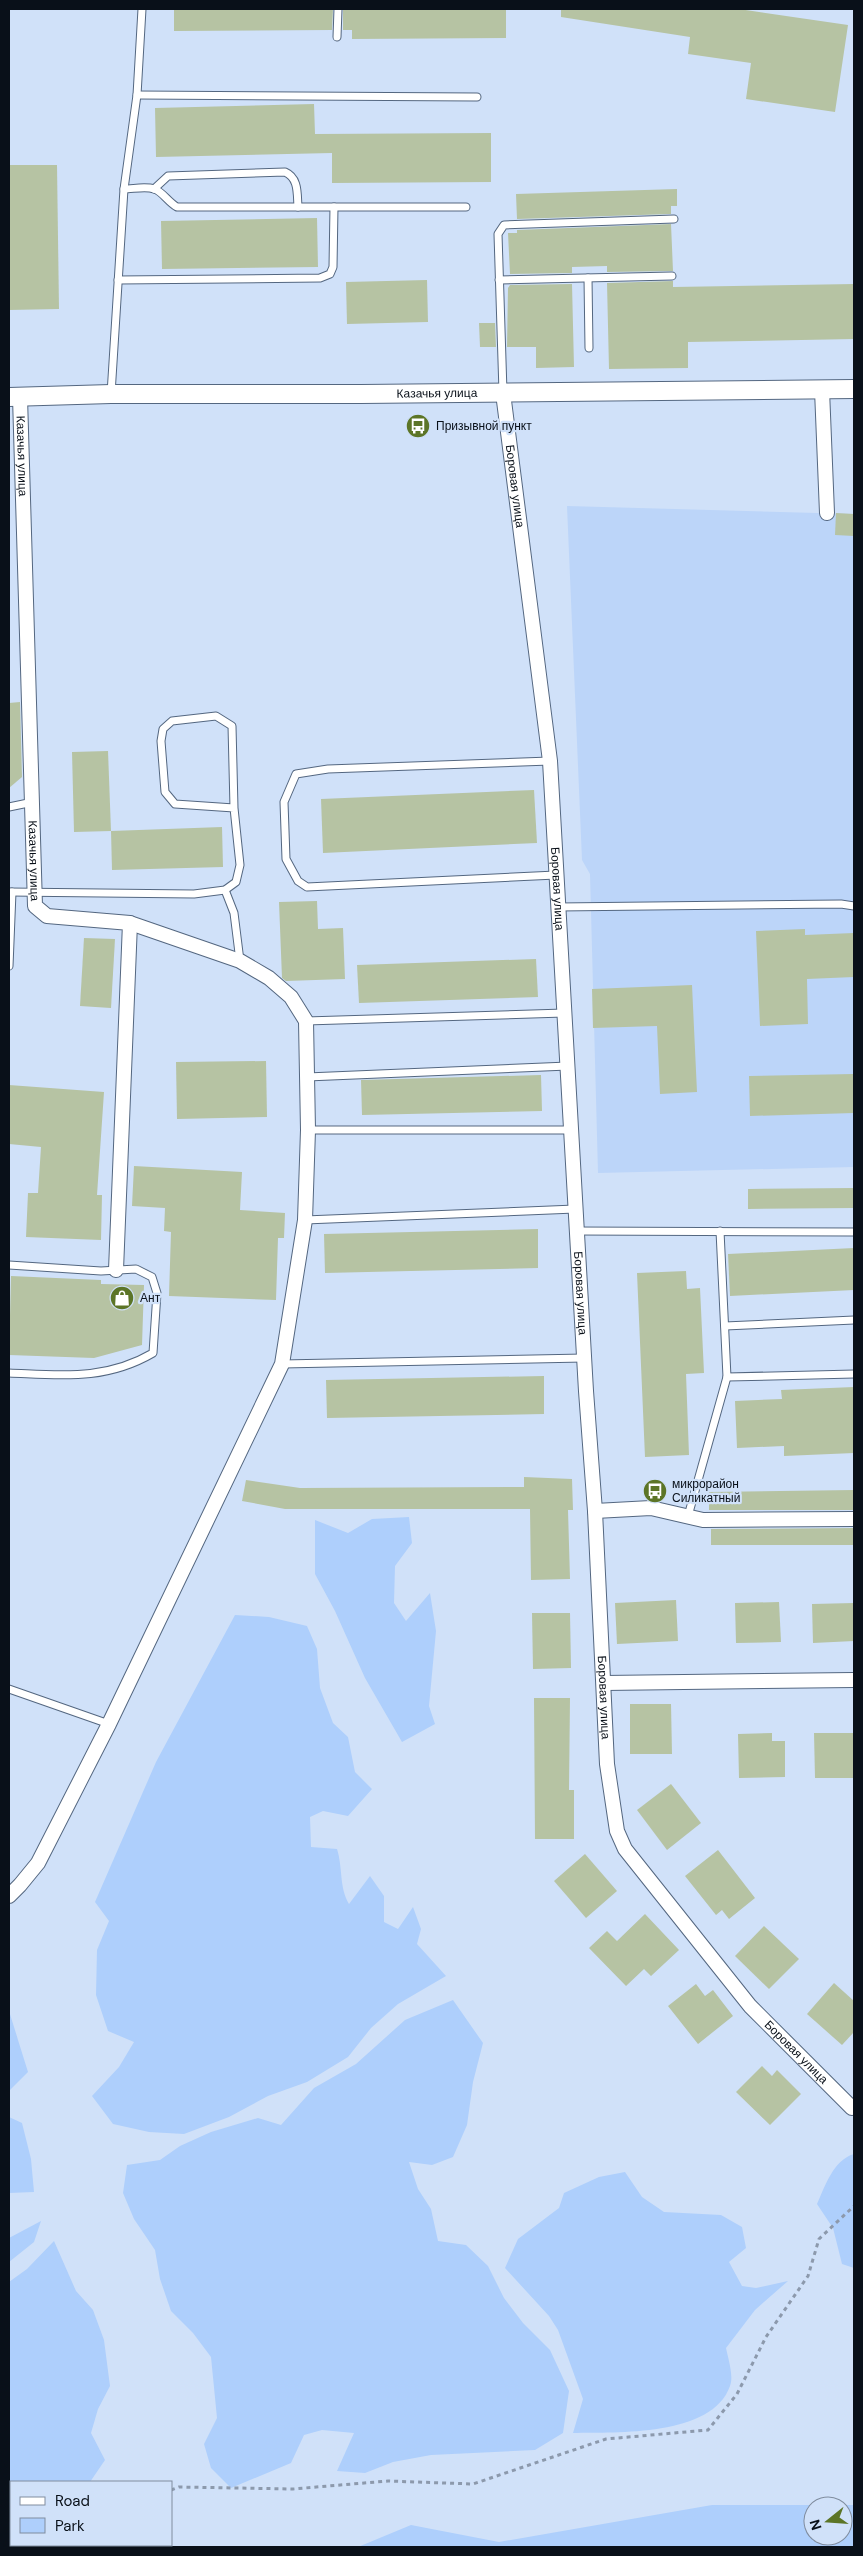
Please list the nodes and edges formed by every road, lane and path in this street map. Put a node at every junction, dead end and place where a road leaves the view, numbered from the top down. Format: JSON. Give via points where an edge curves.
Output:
{"nodes":[{"id":1,"x":142,"y":9,"type":"edge"},
{"id":2,"x":338,"y":9,"type":"edge"},
{"id":3,"x":337,"y":37,"type":"dead end"},
{"id":4,"x":137,"y":95,"type":"junction"},
{"id":5,"x":477,"y":97,"type":"dead end"},
{"id":6,"x":124,"y":189,"type":"junction"},
{"id":7,"x":154,"y":189,"type":"junction"},
{"id":8,"x":298,"y":207,"type":"junction"},
{"id":9,"x":334,"y":207,"type":"junction"},
{"id":10,"x":466,"y":207,"type":"dead end"},
{"id":11,"x":674,"y":219,"type":"dead end"},
{"id":12,"x":672,"y":276,"type":"dead end"},
{"id":13,"x":588,"y":278,"type":"junction"},
{"id":14,"x":118,"y":280,"type":"junction"},
{"id":15,"x":499,"y":280,"type":"junction"},
{"id":16,"x":589,"y":348,"type":"dead end"},
{"id":17,"x":854,"y":389,"type":"edge"},
{"id":18,"x":822,"y":390,"type":"junction"},
{"id":19,"x":503,"y":393,"type":"junction"},
{"id":20,"x":111,"y":394,"type":"junction"},
{"id":21,"x":14,"y":397,"type":"edge"},
{"id":22,"x":827,"y":513,"type":"dead end"},
{"id":23,"x":550,"y":761,"type":"junction"},
{"id":24,"x":34,"y":802,"type":"junction"},
{"id":25,"x":9,"y":807,"type":"edge"},
{"id":26,"x":234,"y":808,"type":"junction"},
{"id":27,"x":556,"y":875,"type":"junction"},
{"id":28,"x":225,"y":890,"type":"junction"},
{"id":29,"x":35,"y":891,"type":"junction"},
{"id":30,"x":10,"y":892,"type":"edge"},
{"id":31,"x":854,"y":906,"type":"edge"},
{"id":32,"x":558,"y":907,"type":"junction"},
{"id":33,"x":130,"y":923,"type":"junction"},
{"id":34,"x":240,"y":961,"type":"junction"},
{"id":35,"x":9,"y":966,"type":"edge"},
{"id":36,"x":564,"y":1013,"type":"junction"},
{"id":37,"x":306,"y":1021,"type":"junction"},
{"id":38,"x":568,"y":1066,"type":"junction"},
{"id":39,"x":307,"y":1077,"type":"junction"},
{"id":40,"x":308,"y":1130,"type":"junction"},
{"id":41,"x":571,"y":1130,"type":"junction"},
{"id":42,"x":575,"y":1209,"type":"junction"},
{"id":43,"x":305,"y":1220,"type":"junction"},
{"id":44,"x":576,"y":1231,"type":"junction"},
{"id":45,"x":720,"y":1232,"type":"junction"},
{"id":46,"x":854,"y":1232,"type":"edge"},
{"id":47,"x":9,"y":1264,"type":"edge"},
{"id":48,"x":116,"y":1270,"type":"junction"},
{"id":49,"x":854,"y":1320,"type":"edge"},
{"id":50,"x":725,"y":1326,"type":"junction"},
{"id":51,"x":584,"y":1358,"type":"junction"},
{"id":52,"x":282,"y":1364,"type":"junction"},
{"id":53,"x":9,"y":1373,"type":"edge"},
{"id":54,"x":854,"y":1374,"type":"edge"},
{"id":55,"x":726,"y":1377,"type":"junction"},
{"id":56,"x":595,"y":1511,"type":"junction"},
{"id":57,"x":688,"y":1516,"type":"junction"},
{"id":58,"x":854,"y":1519,"type":"edge"},
{"id":59,"x":854,"y":1680,"type":"edge"},
{"id":60,"x":604,"y":1683,"type":"junction"},
{"id":61,"x":9,"y":1689,"type":"edge"},
{"id":62,"x":109,"y":1724,"type":"junction"},
{"id":63,"x":9,"y":1896,"type":"edge"},
{"id":64,"x":852,"y":2108,"type":"dead end"},
{"id":65,"x":854,"y":2206,"type":"edge"},
{"id":66,"x":172,"y":2490,"type":"edge"}],
"edges":[{"from":1,"to":4,"type":"lane"},
{"from":2,"to":3,"type":"lane"},
{"from":4,"to":5,"type":"lane"},
{"from":4,"to":6,"type":"lane"},
{"from":6,"to":7,"type":"lane"},
{"from":6,"to":14,"type":"lane"},
{"from":7,"to":8,"type":"lane","via":[[177,207]]},
{"from":7,"to":8,"type":"lane","via":[[160,180],[168,176],[285,172],[296,184]]},
{"from":8,"to":9,"type":"lane"},
{"from":9,"to":10,"type":"lane"},
{"from":9,"to":14,"type":"lane","via":[[334,267],[330,274],[320,278]]},
{"from":11,"to":15,"type":"lane","via":[[504,225],[498,234]]},
{"from":12,"to":13,"type":"lane"},
{"from":13,"to":15,"type":"lane"},
{"from":13,"to":16,"type":"lane"},
{"from":14,"to":20,"type":"lane"},
{"from":15,"to":19,"type":"lane"},
{"from":17,"to":18,"type":"street","name":"Казачья улица"},
{"from":18,"to":19,"type":"street","name":"Казачья улица"},
{"from":18,"to":22,"type":"street"},
{"from":19,"to":20,"type":"street","name":"Казачья улица"},
{"from":19,"to":23,"type":"street","name":"Боровая улица"},
{"from":20,"to":21,"type":"street","name":"Казачья улица"},
{"from":21,"to":24,"type":"street","name":"Казачья улица"},
{"from":23,"to":27,"type":"street","name":"Боровая улица"},
{"from":23,"to":27,"type":"lane","via":[[328,769],[296,774],[284,802],[286,859],[298,881],[307,887]]},
{"from":24,"to":25,"type":"lane"},
{"from":24,"to":29,"type":"street","name":"Казачья улица"},
{"from":26,"to":26,"type":"lane","via":[[175,804],[165,792],[161,741],[163,729],[172,721],[216,716],[232,726]]},
{"from":26,"to":28,"type":"lane","via":[[240,866],[236,882]]},
{"from":27,"to":32,"type":"street","name":"Боровая улица"},
{"from":28,"to":29,"type":"lane","via":[[194,894]]},
{"from":28,"to":34,"type":"lane","via":[[234,913]]},
{"from":29,"to":30,"type":"lane"},
{"from":29,"to":33,"type":"street","name":"Казачья улица","via":[[36,906],[47,916]]},
{"from":30,"to":35,"type":"lane"},
{"from":31,"to":32,"type":"lane"},
{"from":32,"to":36,"type":"street","name":"Боровая улица"},
{"from":33,"to":34,"type":"street","name":"Казачья улица"},
{"from":33,"to":48,"type":"street"},
{"from":34,"to":37,"type":"street","name":"Казачья улица","via":[[269,978],[290,997]]},
{"from":36,"to":37,"type":"lane"},
{"from":36,"to":38,"type":"street","name":"Боровая улица"},
{"from":37,"to":39,"type":"street"},
{"from":38,"to":39,"type":"lane"},
{"from":38,"to":41,"type":"street","name":"Боровая улица"},
{"from":39,"to":40,"type":"street"},
{"from":40,"to":41,"type":"lane"},
{"from":40,"to":43,"type":"street"},
{"from":41,"to":42,"type":"street","name":"Боровая улица"},
{"from":42,"to":43,"type":"lane"},
{"from":42,"to":44,"type":"street","name":"Боровая улица"},
{"from":43,"to":52,"type":"street"},
{"from":44,"to":45,"type":"lane"},
{"from":44,"to":51,"type":"street","name":"Боровая улица"},
{"from":45,"to":46,"type":"lane"},
{"from":45,"to":50,"type":"lane"},
{"from":47,"to":48,"type":"lane"},
{"from":48,"to":53,"type":"lane","via":[[136,1269],[152,1277],[157,1293],[153,1353],[131,1366],[85,1376]]},
{"from":49,"to":50,"type":"lane"},
{"from":50,"to":55,"type":"lane"},
{"from":51,"to":52,"type":"lane"},
{"from":51,"to":56,"type":"street","name":"Боровая улица"},
{"from":52,"to":62,"type":"street"},
{"from":54,"to":55,"type":"lane"},
{"from":55,"to":57,"type":"lane"},
{"from":56,"to":57,"type":"street","via":[[651,1508]]},
{"from":56,"to":60,"type":"street","name":"Боровая улица"},
{"from":57,"to":58,"type":"street","via":[[704,1520]]},
{"from":59,"to":60,"type":"street"},
{"from":60,"to":64,"type":"street","name":"Боровая улица","via":[[608,1764],[617,1831],[625,1849],[750,2006]]},
{"from":61,"to":62,"type":"lane"},
{"from":62,"to":63,"type":"street","via":[[38,1863]]},
{"from":65,"to":66,"type":"path","via":[[819,2239],[808,2276],[766,2337],[737,2394],[708,2430],[606,2439],[473,2484],[388,2481],[294,2489],[178,2487]]}]}
